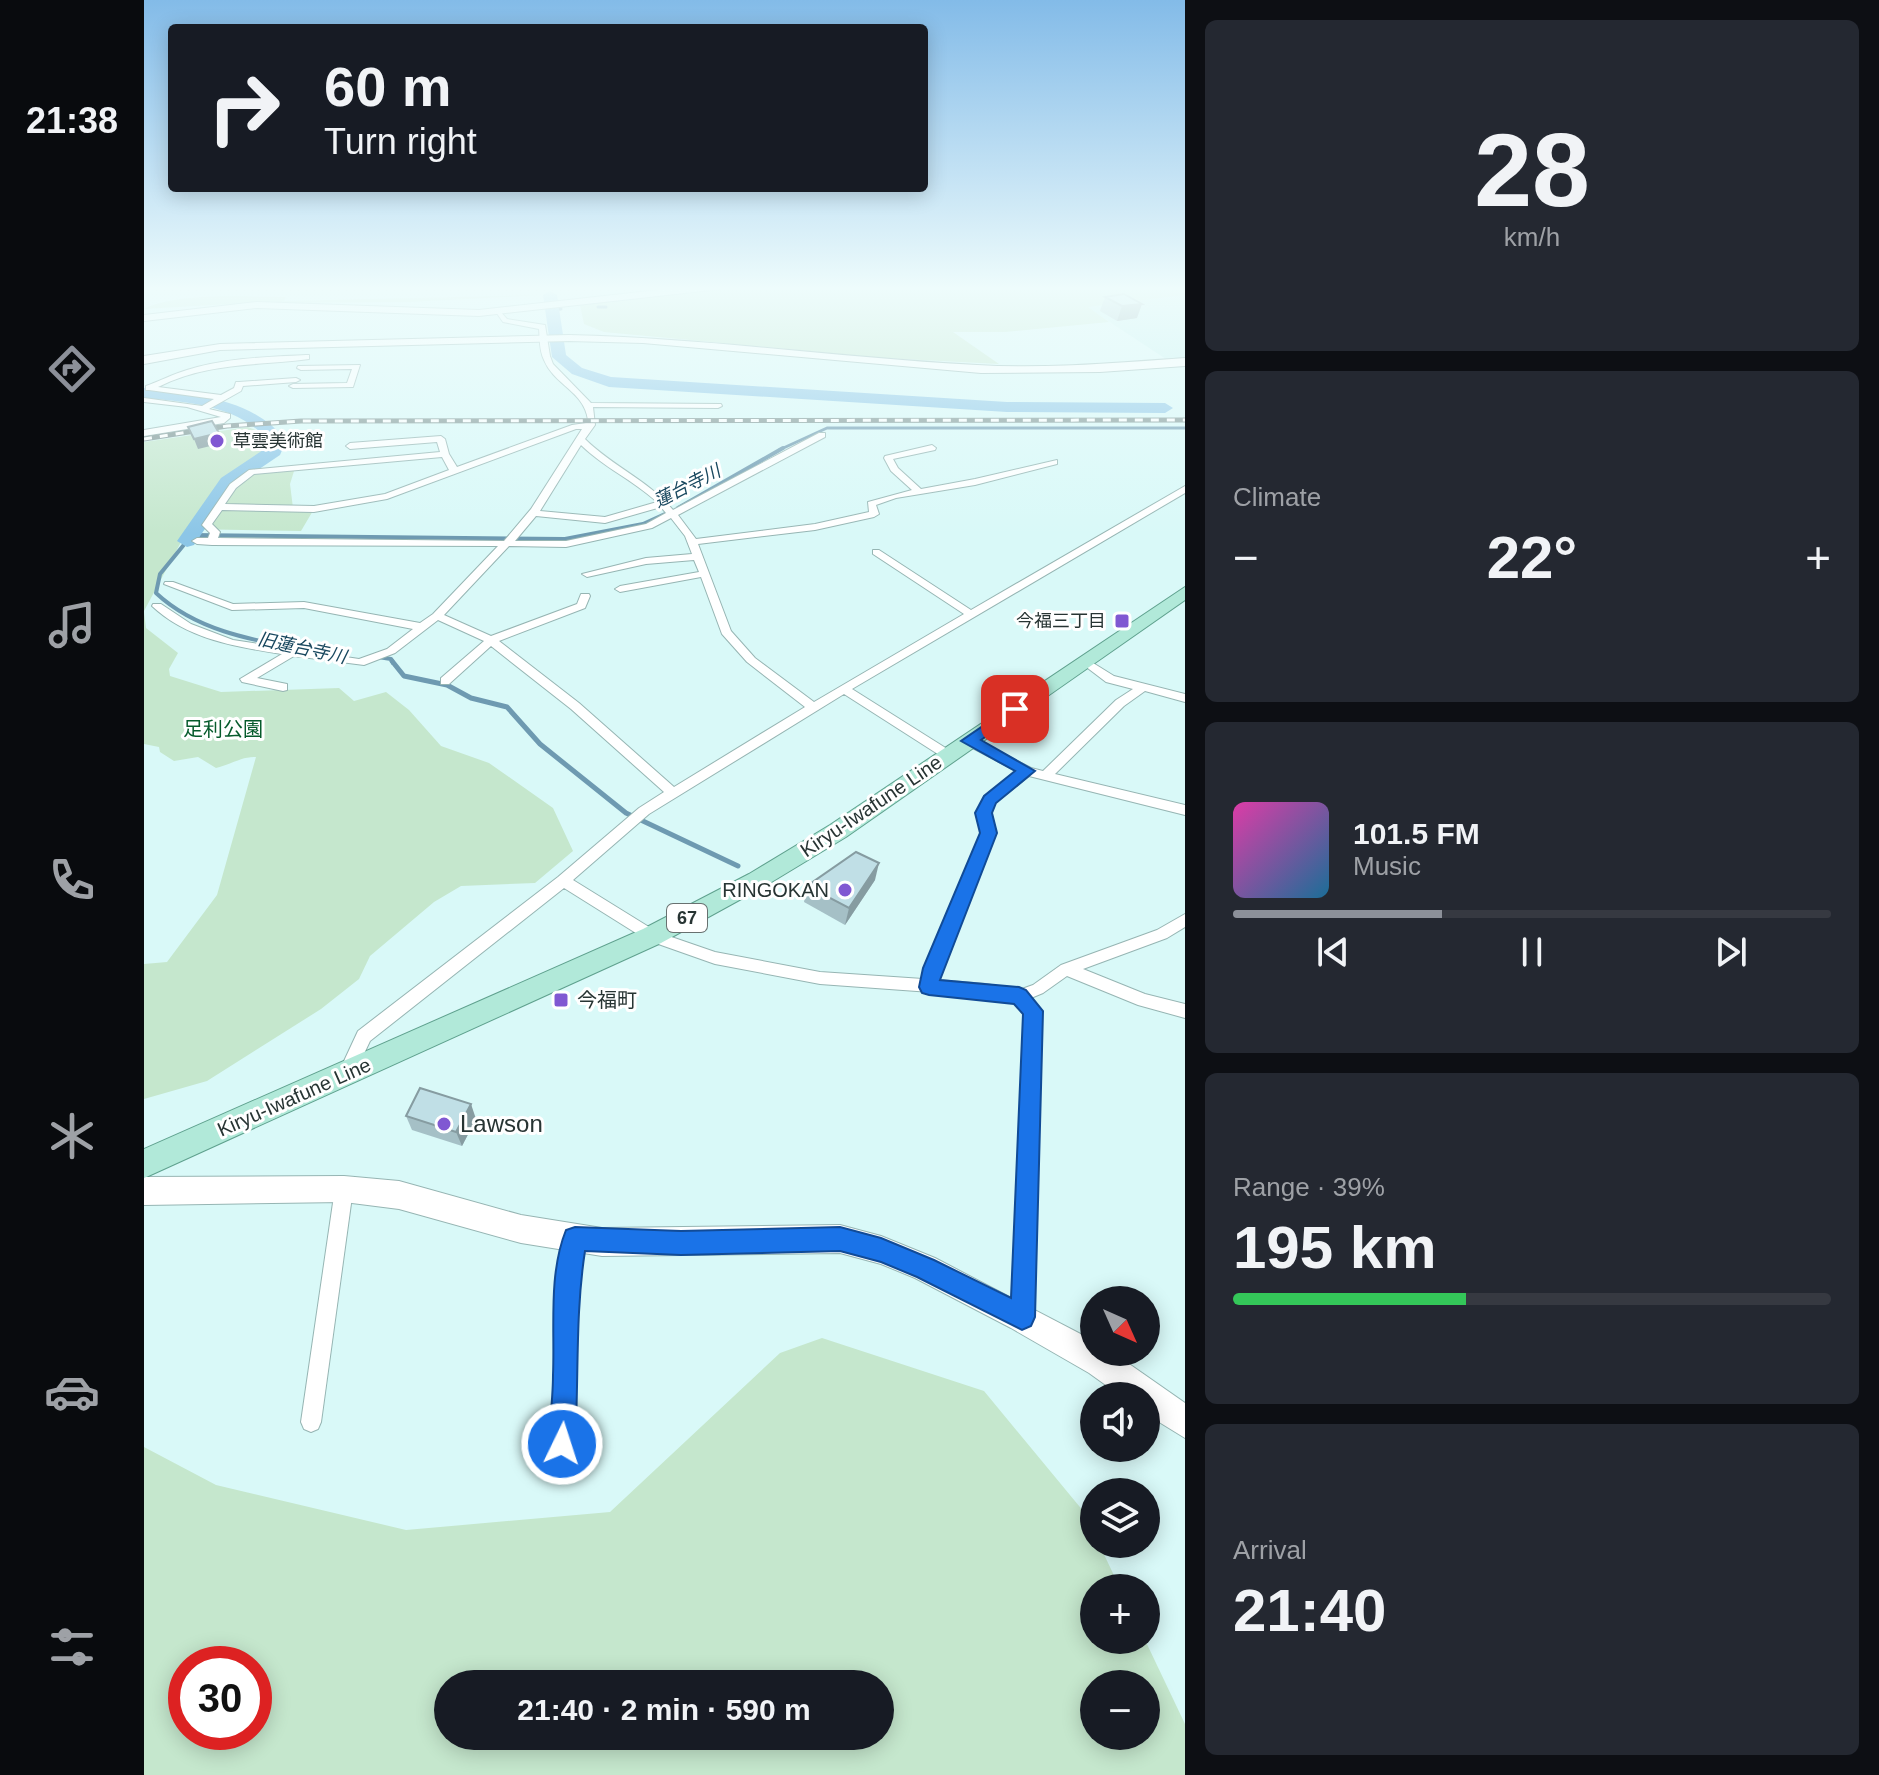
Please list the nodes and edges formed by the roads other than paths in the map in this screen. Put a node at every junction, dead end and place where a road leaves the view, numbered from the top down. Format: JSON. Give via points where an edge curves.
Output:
{"nodes":[{"id":1,"x":301,"y":368,"type":"edge"},
{"id":2,"x":198,"y":369,"type":"edge"},
{"id":3,"x":356,"y":369,"type":"edge"},
{"id":4,"x":553,"y":369,"type":"edge"},
{"id":5,"x":978,"y":369,"type":"edge"},
{"id":6,"x":1089,"y":369,"type":"edge"},
{"id":7,"x":294,"y":383,"type":"junction"},
{"id":8,"x":147,"y":388,"type":"edge"},
{"id":9,"x":222,"y":399,"type":"junction"},
{"id":10,"x":144,"y":400,"type":"edge"},
{"id":11,"x":287,"y":400,"type":"dead end"},
{"id":12,"x":590,"y":405,"type":"junction"},
{"id":13,"x":718,"y":406,"type":"dead end"},
{"id":14,"x":206,"y":408,"type":"junction"},
{"id":15,"x":591,"y":425,"type":"junction"},
{"id":16,"x":144,"y":433,"type":"edge"},
{"id":17,"x":822,"y":435,"type":"dead end"},
{"id":18,"x":581,"y":440,"type":"junction"},
{"id":19,"x":350,"y":446,"type":"dead end"},
{"id":20,"x":932,"y":448,"type":"dead end"},
{"id":21,"x":445,"y":454,"type":"junction"},
{"id":22,"x":1054,"y":462,"type":"dead end"},
{"id":23,"x":455,"y":472,"type":"junction"},
{"id":24,"x":919,"y":492,"type":"junction"},
{"id":25,"x":1182,"y":492,"type":"edge"},
{"id":26,"x":663,"y":503,"type":"junction"},
{"id":27,"x":219,"y":507,"type":"junction"},
{"id":28,"x":533,"y":513,"type":"junction"},
{"id":29,"x":673,"y":515,"type":"junction"},
{"id":30,"x":197,"y":541,"type":"dead end"},
{"id":31,"x":509,"y":541,"type":"junction"},
{"id":32,"x":212,"y":542,"type":"junction"},
{"id":33,"x":693,"y":542,"type":"junction"},
{"id":34,"x":876,"y":552,"type":"dead end"},
{"id":35,"x":696,"y":557,"type":"junction"},
{"id":36,"x":587,"y":574,"type":"dead end"},
{"id":37,"x":703,"y":574,"type":"junction"},
{"id":38,"x":169,"y":584,"type":"dead end"},
{"id":39,"x":620,"y":589,"type":"dead end"},
{"id":40,"x":1185,"y":592,"type":"edge"},
{"id":41,"x":585,"y":596,"type":"dead end"},
{"id":42,"x":157,"y":606,"type":"dead end"},
{"id":43,"x":971,"y":614,"type":"junction"},
{"id":44,"x":437,"y":616,"type":"junction"},
{"id":45,"x":422,"y":627,"type":"junction"},
{"id":46,"x":491,"y":640,"type":"junction"},
{"id":47,"x":292,"y":653,"type":"junction"},
{"id":48,"x":1085,"y":661,"type":"junction"},
{"id":49,"x":445,"y":681,"type":"dead end"},
{"id":50,"x":283,"y":687,"type":"dead end"},
{"id":51,"x":1142,"y":688,"type":"junction"},
{"id":52,"x":844,"y":689,"type":"junction"},
{"id":53,"x":1185,"y":698,"type":"edge"},
{"id":54,"x":813,"y":707,"type":"junction"},
{"id":55,"x":969,"y":741,"type":"junction"},
{"id":56,"x":948,"y":755,"type":"junction"},
{"id":57,"x":1027,"y":771,"type":"junction"},
{"id":58,"x":1046,"y":775,"type":"junction"},
{"id":59,"x":672,"y":792,"type":"junction"},
{"id":60,"x":1185,"y":810,"type":"edge"},
{"id":61,"x":563,"y":881,"type":"junction"},
{"id":62,"x":1185,"y":920,"type":"edge"},
{"id":63,"x":652,"y":936,"type":"junction"},
{"id":64,"x":1066,"y":969,"type":"junction"},
{"id":65,"x":929,"y":987,"type":"junction"},
{"id":66,"x":1019,"y":996,"type":"junction"},
{"id":67,"x":1185,"y":1011,"type":"edge"},
{"id":68,"x":345,"y":1074,"type":"junction"},
{"id":69,"x":144,"y":1164,"type":"edge"},
{"id":70,"x":344,"y":1189,"type":"junction"},
{"id":71,"x":144,"y":1191,"type":"edge"},
{"id":72,"x":575,"y":1239,"type":"junction"},
{"id":73,"x":1022,"y":1317,"type":"junction"},
{"id":74,"x":311,"y":1422,"type":"dead end"},
{"id":75,"x":1185,"y":1422,"type":"edge"},
{"id":76,"x":562,"y":1444,"type":"dead end"}],
"edges":[{"from":1,"to":7,"type":"street"},
{"from":2,"to":8,"type":"street"},
{"from":3,"to":7,"type":"street","via":[[350,385]]},
{"from":4,"to":12,"type":"street"},
{"from":5,"to":6,"type":"street"},
{"from":7,"to":9,"type":"street","via":[[239,384]]},
{"from":7,"to":11,"type":"street"},
{"from":8,"to":9,"type":"street"},
{"from":9,"to":14,"type":"street"},
{"from":10,"to":14,"type":"street"},
{"from":12,"to":13,"type":"street"},
{"from":12,"to":15,"type":"street"},
{"from":14,"to":16,"type":"street","via":[[227,416]]},
{"from":15,"to":18,"type":"street"},
{"from":15,"to":23,"type":"street"},
{"from":17,"to":29,"type":"street"},
{"from":18,"to":26,"type":"street"},
{"from":18,"to":28,"type":"street"},
{"from":19,"to":21,"type":"street","via":[[441,439]]},
{"from":20,"to":24,"type":"street","via":[[888,458]]},
{"from":21,"to":23,"type":"street"},
{"from":21,"to":27,"type":"street","via":[[252,472],[233,486]]},
{"from":22,"to":24,"type":"street"},
{"from":23,"to":27,"type":"street","via":[[387,496],[314,509]]},
{"from":24,"to":33,"type":"street","via":[[871,504],[874,514],[844,521]]},
{"from":25,"to":43,"type":"street"},
{"from":26,"to":28,"type":"street","via":[[605,520]]},
{"from":26,"to":29,"type":"street"},
{"from":27,"to":32,"type":"street","via":[[207,525],[215,532]]},
{"from":28,"to":31,"type":"street"},
{"from":29,"to":31,"type":"street","via":[[649,526],[566,544]]},
{"from":29,"to":33,"type":"street"},
{"from":30,"to":32,"type":"street"},
{"from":31,"to":32,"type":"street"},
{"from":31,"to":44,"type":"street"},
{"from":33,"to":35,"type":"street"},
{"from":34,"to":43,"type":"street"},
{"from":35,"to":36,"type":"street"},
{"from":35,"to":37,"type":"street"},
{"from":37,"to":39,"type":"street"},
{"from":37,"to":54,"type":"street","via":[[726,632],[751,660]]},
{"from":38,"to":45,"type":"street","via":[[232,607],[304,605]]},
{"from":40,"to":48,"type":"main road","name":"Kiryu-Iwafune Line","number":"67"},
{"from":41,"to":46,"type":"street","via":[[581,606]]},
{"from":42,"to":47,"type":"street","via":[[187,626],[231,643]]},
{"from":43,"to":52,"type":"street"},
{"from":44,"to":45,"type":"street"},
{"from":44,"to":46,"type":"street"},
{"from":45,"to":47,"type":"street","via":[[391,651],[360,663]]},
{"from":46,"to":49,"type":"street"},
{"from":46,"to":59,"type":"street"},
{"from":47,"to":50,"type":"street","via":[[246,679]]},
{"from":48,"to":51,"type":"street","via":[[1110,679]]},
{"from":48,"to":55,"type":"main road","name":"Kiryu-Iwafune Line","number":"67"},
{"from":51,"to":53,"type":"street"},
{"from":51,"to":58,"type":"street"},
{"from":52,"to":54,"type":"street"},
{"from":52,"to":56,"type":"street"},
{"from":54,"to":59,"type":"street"},
{"from":55,"to":56,"type":"main road","name":"Kiryu-Iwafune Line","number":"67"},
{"from":55,"to":57,"type":"street"},
{"from":56,"to":63,"type":"main road","name":"Kiryu-Iwafune Line","number":"67","via":[[796,857]]},
{"from":57,"to":58,"type":"street"},
{"from":57,"to":65,"type":"street","via":[[990,800],[984,813],[989,833]]},
{"from":58,"to":60,"type":"street"},
{"from":59,"to":61,"type":"street"},
{"from":61,"to":63,"type":"street"},
{"from":61,"to":68,"type":"street","via":[[364,1036]]},
{"from":62,"to":64,"type":"street","via":[[1162,934]]},
{"from":63,"to":65,"type":"street","via":[[715,958],[820,978]]},
{"from":63,"to":68,"type":"main road","name":"Kiryu-Iwafune Line","number":"67"},
{"from":64,"to":66,"type":"street"},
{"from":64,"to":67,"type":"street"},
{"from":65,"to":66,"type":"street"},
{"from":66,"to":73,"type":"street","via":[[1033,1011]]},
{"from":68,"to":69,"type":"main road","name":"Kiryu-Iwafune Line","number":"67"},
{"from":70,"to":71,"type":"street"},
{"from":70,"to":72,"type":"street","via":[[399,1195]]},
{"from":70,"to":74,"type":"street"},
{"from":72,"to":73,"type":"street","via":[[840,1239],[925,1268]]},
{"from":72,"to":76,"type":"street","via":[[566,1290]]},
{"from":73,"to":75,"type":"street","via":[[1100,1362]]}]}
